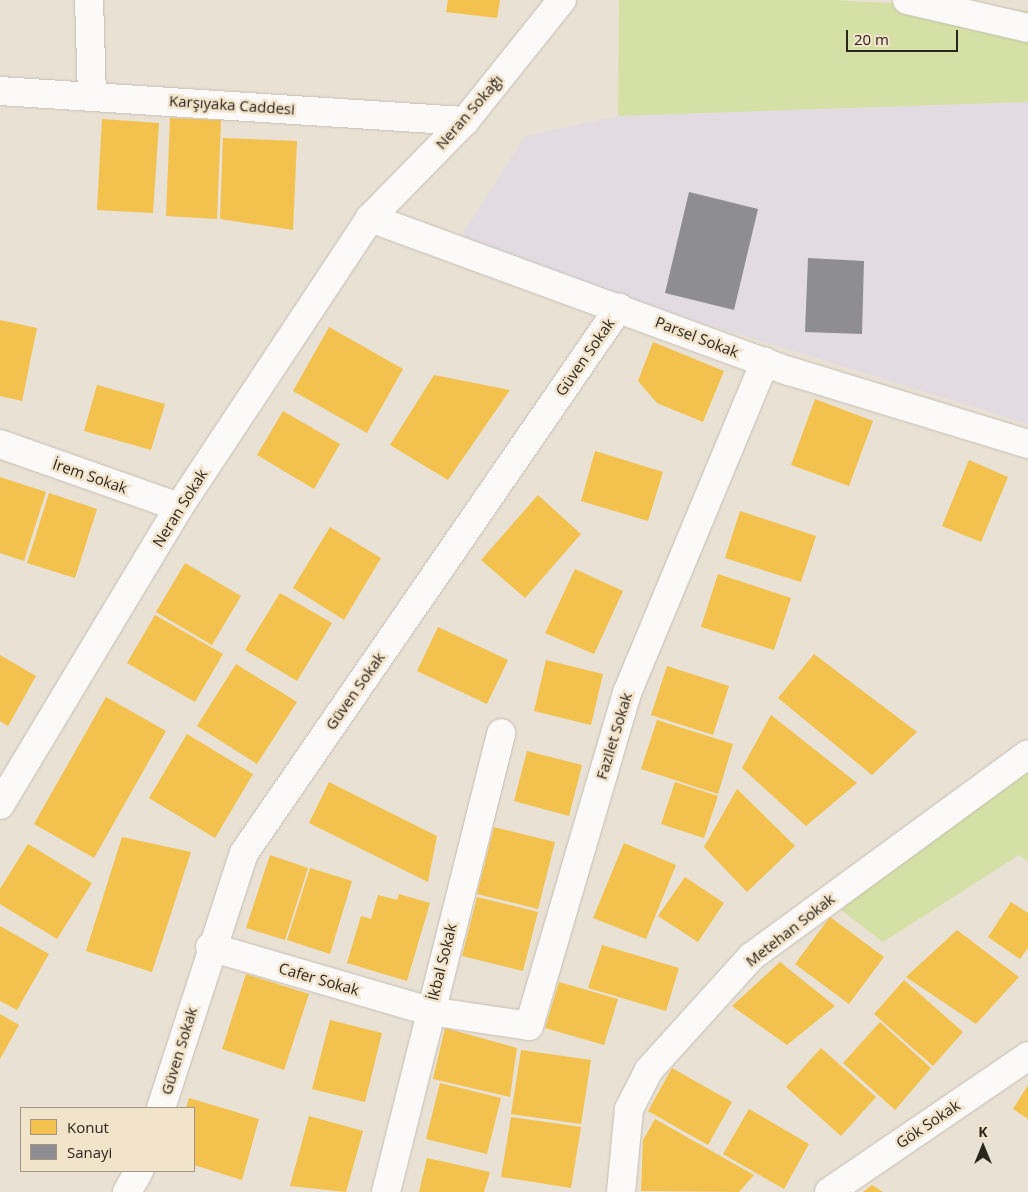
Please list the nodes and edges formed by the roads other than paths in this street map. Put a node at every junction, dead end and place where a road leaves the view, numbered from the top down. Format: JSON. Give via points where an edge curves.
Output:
{"nodes":[{"id":1,"x":89,"y":0,"type":"edge"},
{"id":2,"x":562,"y":0,"type":"edge"},
{"id":3,"x":907,"y":0,"type":"edge"},
{"id":4,"x":1028,"y":28,"type":"edge"},
{"id":5,"x":0,"y":91,"type":"edge"},
{"id":6,"x":92,"y":96,"type":"junction"},
{"id":7,"x":465,"y":121,"type":"junction"},
{"id":8,"x":370,"y":218,"type":"junction"},
{"id":9,"x":619,"y":308,"type":"junction"},
{"id":10,"x":765,"y":362,"type":"junction"},
{"id":11,"x":0,"y":444,"type":"edge"},
{"id":12,"x":1028,"y":444,"type":"edge"},
{"id":13,"x":179,"y":507,"type":"junction"},
{"id":14,"x":501,"y":733,"type":"dead end"},
{"id":15,"x":1028,"y":754,"type":"edge"},
{"id":16,"x":4,"y":787,"type":"edge"},
{"id":17,"x":210,"y":947,"type":"junction"},
{"id":18,"x":429,"y":1011,"type":"junction"},
{"id":19,"x":1028,"y":1056,"type":"edge"},
{"id":20,"x":161,"y":1107,"type":"edge"},
{"id":21,"x":138,"y":1172,"type":"edge"},
{"id":22,"x":127,"y":1192,"type":"edge"},
{"id":23,"x":386,"y":1192,"type":"edge"},
{"id":24,"x":621,"y":1192,"type":"edge"},
{"id":25,"x":828,"y":1192,"type":"edge"}],
"edges":[{"from":1,"to":6,"type":"street"},
{"from":2,"to":7,"type":"street","name":"Neran Sokağı"},
{"from":3,"to":4,"type":"street"},
{"from":5,"to":6,"type":"street","name":"Karşıyaka Caddesi"},
{"from":6,"to":7,"type":"street","name":"Karşıyaka Caddesi"},
{"from":7,"to":8,"type":"street","name":"Neran Sokağı"},
{"from":8,"to":9,"type":"street","name":"Parsel Sokak"},
{"from":8,"to":13,"type":"street","name":"Neran Sokak"},
{"from":9,"to":10,"type":"street","name":"Parsel Sokak"},
{"from":9,"to":17,"type":"street","name":"Güven Sokak","via":[[244,853]]},
{"from":10,"to":12,"type":"street","name":"Parsel Sokak"},
{"from":10,"to":18,"type":"street","name":"Fazilet Sokak","via":[[627,692],[529,1026]]},
{"from":11,"to":13,"type":"street","name":"İrem Sokak"},
{"from":13,"to":16,"type":"street","name":"Neran Sokak"},
{"from":14,"to":18,"type":"street","name":"İkbal Sokak"},
{"from":15,"to":24,"type":"street","name":"Metehan Sokak","via":[[751,957],[649,1070],[629,1109]]},
{"from":17,"to":18,"type":"street","name":"Cafer Sokak"},
{"from":17,"to":20,"type":"street","name":"Güven Sokak"},
{"from":18,"to":23,"type":"street","name":"İkbal Sokak"},
{"from":19,"to":25,"type":"street","name":"Gök Sokak"},
{"from":21,"to":22,"type":"street"}]}
